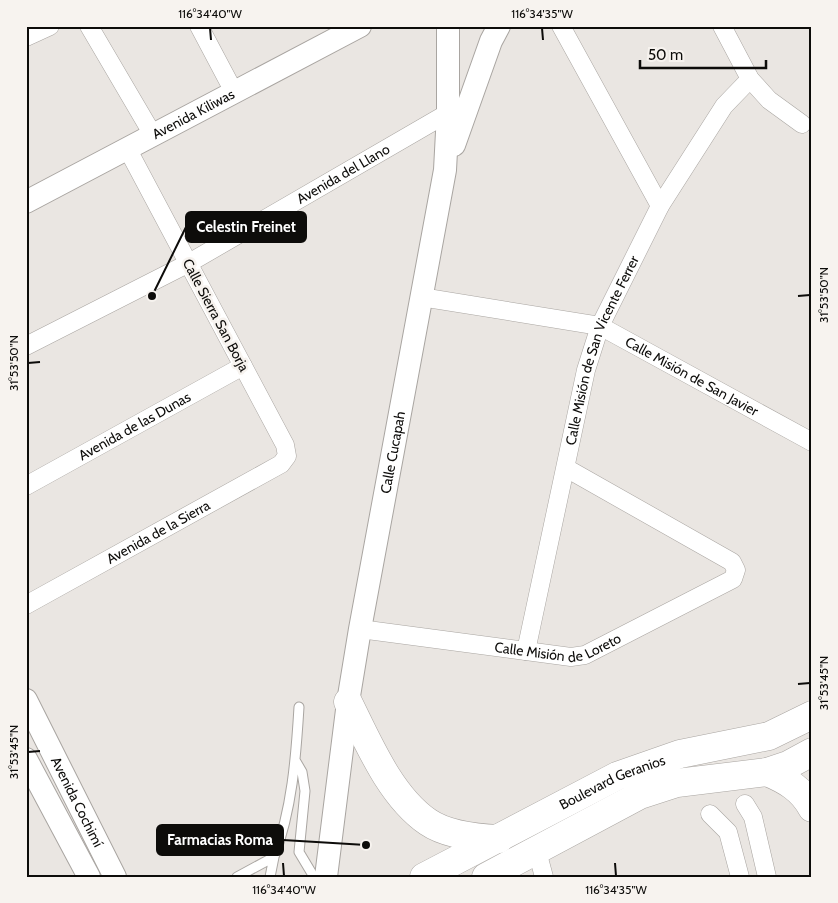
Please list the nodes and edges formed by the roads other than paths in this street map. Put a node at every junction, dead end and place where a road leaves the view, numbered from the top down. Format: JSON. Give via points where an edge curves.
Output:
{"nodes":[{"id":1,"x":50,"y":26,"type":"edge"},
{"id":2,"x":89,"y":26,"type":"edge"},
{"id":3,"x":199,"y":26,"type":"edge"},
{"id":4,"x":448,"y":26,"type":"edge"},
{"id":5,"x":499,"y":26,"type":"edge"},
{"id":6,"x":561,"y":26,"type":"edge"},
{"id":7,"x":722,"y":26,"type":"edge"},
{"id":8,"x":346,"y":30,"type":"edge"},
{"id":9,"x":26,"y":38,"type":"edge"},
{"id":10,"x":750,"y":79,"type":"junction"},
{"id":11,"x":234,"y":92,"type":"junction"},
{"id":12,"x":448,"y":113,"type":"junction"},
{"id":13,"x":802,"y":124,"type":"dead end"},
{"id":14,"x":153,"y":135,"type":"junction"},
{"id":15,"x":127,"y":148,"type":"junction"},
{"id":16,"x":445,"y":170,"type":"junction"},
{"id":17,"x":26,"y":202,"type":"edge"},
{"id":18,"x":660,"y":206,"type":"junction"},
{"id":19,"x":189,"y":264,"type":"junction"},
{"id":20,"x":421,"y":297,"type":"junction"},
{"id":21,"x":600,"y":326,"type":"junction"},
{"id":22,"x":26,"y":346,"type":"edge"},
{"id":23,"x":243,"y":366,"type":"junction"},
{"id":24,"x":812,"y":442,"type":"edge"},
{"id":25,"x":287,"y":456,"type":"joint"},
{"id":26,"x":566,"y":468,"type":"junction"},
{"id":27,"x":26,"y":486,"type":"edge"},
{"id":28,"x":26,"y":605,"type":"edge"},
{"id":29,"x":360,"y":628,"type":"junction"},
{"id":30,"x":526,"y":652,"type":"junction"},
{"id":31,"x":26,"y":700,"type":"edge"},
{"id":32,"x":348,"y":702,"type":"junction"},
{"id":33,"x":299,"y":708,"type":"dead end"},
{"id":34,"x":812,"y":715,"type":"edge"},
{"id":35,"x":812,"y":752,"type":"edge"},
{"id":36,"x":26,"y":759,"type":"edge"},
{"id":37,"x":295,"y":760,"type":"junction"},
{"id":38,"x":767,"y":772,"type":"junction"},
{"id":39,"x":744,"y":804,"type":"dead end"},
{"id":40,"x":812,"y":808,"type":"edge"},
{"id":41,"x":710,"y":814,"type":"dead end"},
{"id":42,"x":498,"y":839,"type":"junction"},
{"id":43,"x":537,"y":851,"type":"junction"},
{"id":44,"x":274,"y":857,"type":"junction"},
{"id":45,"x":89,"y":877,"type":"edge"},
{"id":46,"x":116,"y":877,"type":"edge"},
{"id":47,"x":237,"y":877,"type":"edge"},
{"id":48,"x":270,"y":877,"type":"edge"},
{"id":49,"x":314,"y":877,"type":"edge"},
{"id":50,"x":326,"y":877,"type":"edge"},
{"id":51,"x":424,"y":877,"type":"edge"},
{"id":52,"x":486,"y":877,"type":"edge"},
{"id":53,"x":544,"y":877,"type":"edge"},
{"id":54,"x":740,"y":877,"type":"edge"},
{"id":55,"x":767,"y":877,"type":"edge"}],
"edges":[{"from":1,"to":9,"type":"street"},
{"from":2,"to":14,"type":"street"},
{"from":3,"to":11,"type":"street"},
{"from":4,"to":12,"type":"street","name":"Calle Cucapah"},
{"from":5,"to":16,"type":"street"},
{"from":6,"to":18,"type":"street"},
{"from":7,"to":10,"type":"street"},
{"from":8,"to":11,"type":"street","name":"Avenida Kiliwas"},
{"from":10,"to":13,"type":"street","via":[[769,100]]},
{"from":10,"to":18,"type":"street","name":"Calle Misión de San Vicente Ferrer","via":[[724,106]]},
{"from":11,"to":14,"type":"street","name":"Avenida Kiliwas"},
{"from":12,"to":16,"type":"street","name":"Calle Cucapah"},
{"from":12,"to":19,"type":"street","name":"Avenida del Llano"},
{"from":14,"to":15,"type":"street","name":"Avenida Kiliwas"},
{"from":15,"to":17,"type":"street","name":"Avenida Kiliwas"},
{"from":15,"to":19,"type":"street","name":"Calle Sierra San Borja"},
{"from":16,"to":20,"type":"street","name":"Calle Cucapah"},
{"from":18,"to":21,"type":"street","name":"Calle Misión de San Vicente Ferrer"},
{"from":19,"to":22,"type":"street","name":"Avenida del Llano"},
{"from":19,"to":23,"type":"street","name":"Calle Sierra San Borja"},
{"from":20,"to":21,"type":"street","name":"Calle Misión de San Javier"},
{"from":20,"to":29,"type":"street","name":"Calle Cucapah"},
{"from":21,"to":24,"type":"street","name":"Calle Misión de San Javier"},
{"from":21,"to":26,"type":"street","name":"Calle Misión de San Vicente Ferrer","via":[[586,370]]},
{"from":23,"to":25,"type":"street","name":"Calle Sierra San Borja","via":[[285,445]]},
{"from":23,"to":27,"type":"street","name":"Avenida de las Dunas"},
{"from":25,"to":28,"type":"street","name":"Avenida de la Sierra","via":[[281,464]]},
{"from":26,"to":30,"type":"street","name":"Calle Misión de San Vicente Ferrer"},
{"from":26,"to":30,"type":"street","name":"Calle Misión de Loreto","via":[[732,562],[736,570],[733,579],[585,655],[571,657]]},
{"from":29,"to":30,"type":"street","name":"Calle Misión de Loreto"},
{"from":29,"to":32,"type":"street","name":"Calle Cucapah"},
{"from":31,"to":46,"type":"street","name":"Avenida Cochimí"},
{"from":32,"to":42,"type":"main road","via":[[395,790],[429,823],[471,838]]},
{"from":32,"to":50,"type":"street","name":"Calle Cucapah"},
{"from":33,"to":37,"type":"lane"},
{"from":34,"to":42,"type":"main road","name":"Boulevard Geranios","via":[[769,736],[680,754],[617,776]]},
{"from":35,"to":38,"type":"main road","name":"Boulevard Geranios"},
{"from":36,"to":45,"type":"street","name":"Avenida Cochimí"},
{"from":37,"to":44,"type":"lane","via":[[281,840]]},
{"from":37,"to":49,"type":"lane","via":[[302,772],[305,791],[299,852]]},
{"from":38,"to":40,"type":"main road","via":[[788,781]]},
{"from":38,"to":43,"type":"main road","name":"Boulevard Geranios","via":[[676,783],[640,795]]},
{"from":39,"to":55,"type":"street","via":[[753,817]]},
{"from":41,"to":54,"type":"street","via":[[728,832]]},
{"from":42,"to":51,"type":"main road","name":"Boulevard Geranios"},
{"from":43,"to":52,"type":"main road","name":"Boulevard Geranios"},
{"from":43,"to":53,"type":"street"},
{"from":44,"to":47,"type":"lane"},
{"from":44,"to":48,"type":"lane"}]}
